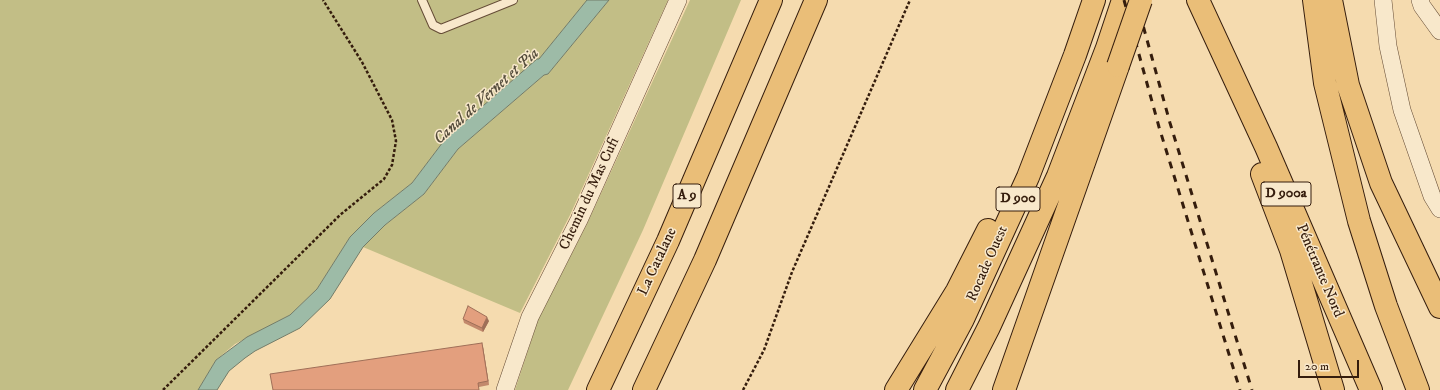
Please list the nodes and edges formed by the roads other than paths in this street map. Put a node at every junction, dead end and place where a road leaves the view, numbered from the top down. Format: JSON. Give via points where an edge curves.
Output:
{"nodes":[{"id":1,"x":422,"y":0,"type":"edge"},
{"id":2,"x":513,"y":0,"type":"edge"},
{"id":3,"x":678,"y":0,"type":"edge"},
{"id":4,"x":771,"y":0,"type":"edge"},
{"id":5,"x":816,"y":0,"type":"edge"},
{"id":6,"x":1094,"y":0,"type":"edge"},
{"id":7,"x":1122,"y":0,"type":"edge"},
{"id":8,"x":1141,"y":0,"type":"edge"},
{"id":9,"x":1188,"y":0,"type":"edge"},
{"id":10,"x":1198,"y":0,"type":"edge"},
{"id":11,"x":1314,"y":0,"type":"edge"},
{"id":12,"x":1331,"y":0,"type":"edge"},
{"id":13,"x":1383,"y":0,"type":"edge"},
{"id":14,"x":1420,"y":0,"type":"edge"},
{"id":15,"x":1440,"y":31,"type":"edge"},
{"id":16,"x":1075,"y":55,"type":"junction"},
{"id":17,"x":1440,"y":209,"type":"edge"},
{"id":18,"x":1440,"y":307,"type":"edge"},
{"id":19,"x":505,"y":390,"type":"edge"},
{"id":20,"x":598,"y":390,"type":"edge"},
{"id":21,"x":644,"y":390,"type":"edge"},
{"id":22,"x":896,"y":390,"type":"edge"},
{"id":23,"x":926,"y":390,"type":"edge"},
{"id":24,"x":957,"y":390,"type":"edge"},
{"id":25,"x":1004,"y":390,"type":"edge"},
{"id":26,"x":1333,"y":390,"type":"edge"},
{"id":27,"x":1371,"y":390,"type":"edge"},
{"id":28,"x":1418,"y":390,"type":"edge"}],
"edges":[{"from":1,"to":2,"type":"lane","via":[[433,25],[441,30]]},
{"from":3,"to":19,"type":"street","name":"Chemin du Mas Cufi","via":[[579,220],[530,317]]},
{"from":4,"to":20,"type":"highway","name":"La Catalane","number":"A 9","via":[[668,241]]},
{"from":5,"to":21,"type":"highway","via":[[705,260]]},
{"from":6,"to":16,"type":"highway","name":"Rocade Ouest","number":"D 900"},
{"from":7,"to":24,"type":"highway","name":"Rocade Ouest","number":"D 900","via":[[1058,176],[989,327]]},
{"from":8,"to":25,"type":"highway","bridge":true},
{"from":9,"to":26,"type":"highway","via":[[1291,250]]},
{"from":10,"to":27,"type":"highway","name":"Pénétrante Nord","number":"D 900a","via":[[1266,147]]},
{"from":11,"to":28,"type":"highway","via":[[1325,83],[1359,221],[1386,306]]},
{"from":12,"to":18,"type":"highway","via":[[1348,85],[1381,183]]},
{"from":13,"to":17,"type":"street","via":[[1388,46],[1402,110],[1432,196]]},
{"from":14,"to":15,"type":"street"},
{"from":16,"to":22,"type":"highway","number":"D 900","via":[[957,291]]},
{"from":16,"to":23,"type":"highway","name":"Rocade Ouest","number":"D 900","via":[[1028,177],[963,319]]}]}
